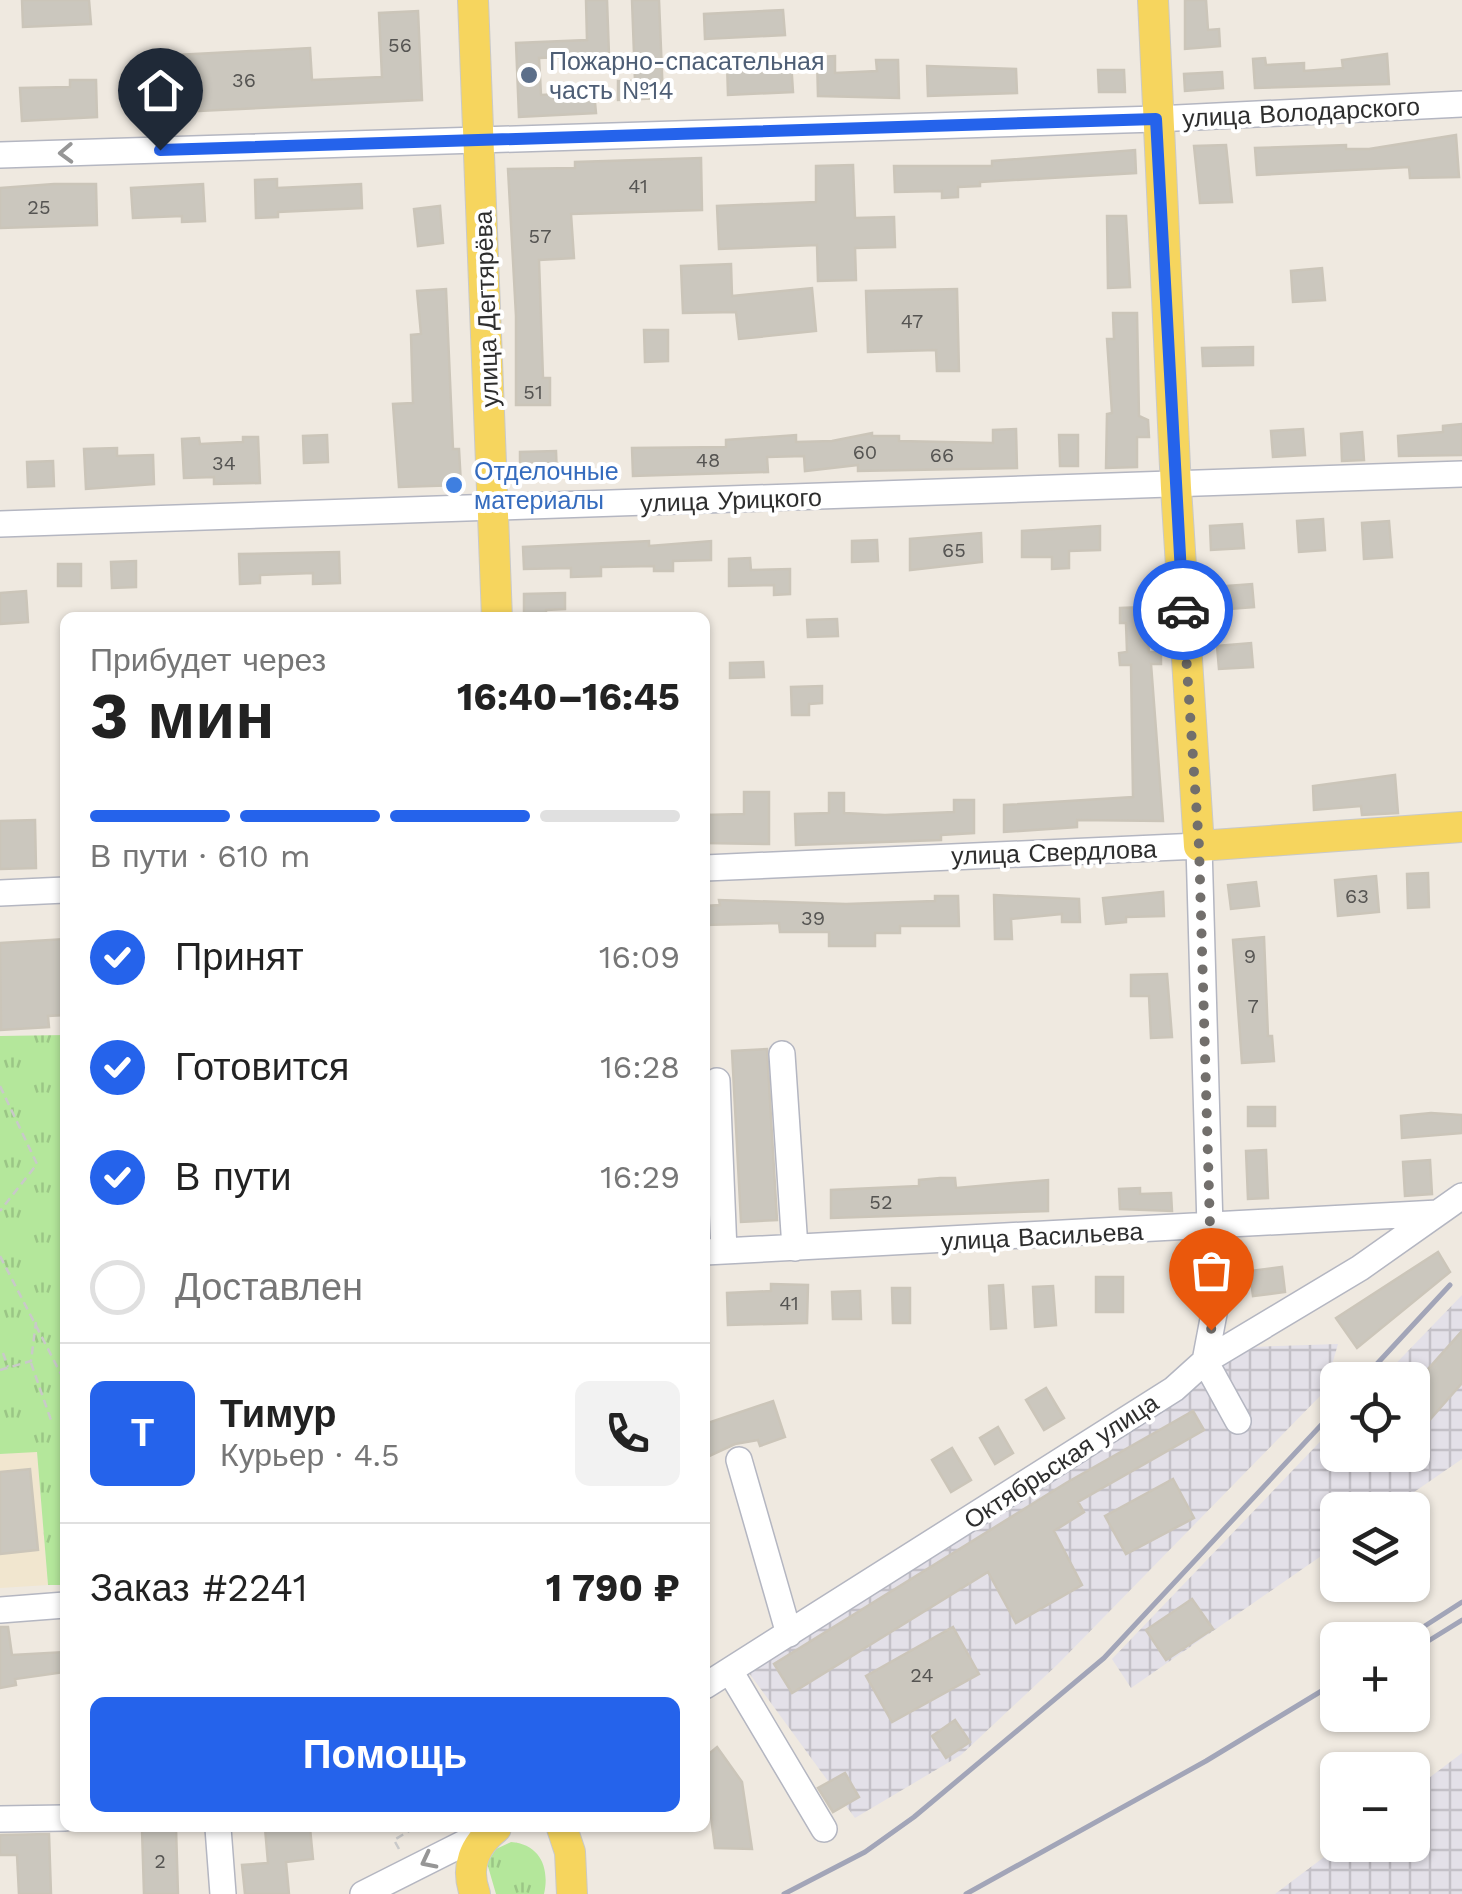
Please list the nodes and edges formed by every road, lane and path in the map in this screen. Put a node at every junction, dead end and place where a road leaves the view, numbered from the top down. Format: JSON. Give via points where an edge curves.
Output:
{"nodes":[{"id":1,"x":473,"y":0,"type":"edge"},
{"id":2,"x":1153,"y":0,"type":"edge"},
{"id":3,"x":1462,"y":104,"type":"edge"},
{"id":4,"x":1156,"y":119,"type":"junction"},
{"id":5,"x":479,"y":140,"type":"junction"},
{"id":6,"x":0,"y":156,"type":"edge"},
{"id":7,"x":1462,"y":474,"type":"edge"},
{"id":8,"x":1176,"y":488,"type":"junction"},
{"id":9,"x":495,"y":507,"type":"junction"},
{"id":10,"x":0,"y":524,"type":"edge"},
{"id":11,"x":498,"y":612,"type":"edge"},
{"id":12,"x":1462,"y":827,"type":"edge"},
{"id":13,"x":1199,"y":846,"type":"junction"},
{"id":14,"x":710,"y":868,"type":"edge"},
{"id":15,"x":60,"y":890,"type":"edge"},
{"id":16,"x":0,"y":893,"type":"edge"},
{"id":17,"x":782,"y":1054,"type":"dead end"},
{"id":18,"x":717,"y":1081,"type":"dead end"},
{"id":19,"x":0,"y":1086,"type":"edge"},
{"id":20,"x":8,"y":1102,"type":"junction"},
{"id":21,"x":0,"y":1106,"type":"edge"},
{"id":22,"x":1462,"y":1196,"type":"edge"},
{"id":23,"x":0,"y":1212,"type":"edge"},
{"id":24,"x":1438,"y":1213,"type":"junction"},
{"id":25,"x":1210,"y":1227,"type":"junction"},
{"id":26,"x":795,"y":1248,"type":"junction"},
{"id":27,"x":714,"y":1251,"type":"edge"},
{"id":28,"x":0,"y":1256,"type":"edge"},
{"id":29,"x":36,"y":1320,"type":"junction"},
{"id":30,"x":4,"y":1353,"type":"dead end"},
{"id":31,"x":1205,"y":1361,"type":"junction"},
{"id":32,"x":31,"y":1362,"type":"junction"},
{"id":33,"x":8,"y":1368,"type":"junction"},
{"id":34,"x":0,"y":1370,"type":"edge"},
{"id":35,"x":60,"y":1371,"type":"edge"},
{"id":36,"x":1238,"y":1421,"type":"dead end"},
{"id":37,"x":52,"y":1424,"type":"dead end"},
{"id":38,"x":739,"y":1460,"type":"dead end"},
{"id":39,"x":60,"y":1606,"type":"edge"},
{"id":40,"x":0,"y":1610,"type":"edge"},
{"id":41,"x":788,"y":1634,"type":"junction"},
{"id":42,"x":730,"y":1671,"type":"junction"},
{"id":43,"x":710,"y":1683,"type":"edge"},
{"id":44,"x":60,"y":1818,"type":"edge"},
{"id":45,"x":0,"y":1819,"type":"edge"},
{"id":46,"x":824,"y":1829,"type":"dead end"},
{"id":47,"x":218,"y":1832,"type":"edge"},
{"id":48,"x":486,"y":1832,"type":"edge"},
{"id":49,"x":490,"y":1832,"type":"edge"},
{"id":50,"x":566,"y":1840,"type":"edge"},
{"id":51,"x":571,"y":1891,"type":"edge"},
{"id":52,"x":222,"y":1894,"type":"edge"},
{"id":53,"x":363,"y":1894,"type":"edge"},
{"id":54,"x":475,"y":1894,"type":"edge"}],
"edges":[{"from":1,"to":5,"type":"main road","name":"улица Дегтярёва"},
{"from":2,"to":4,"type":"main road"},
{"from":3,"to":4,"type":"street","name":"улица Володарского"},
{"from":4,"to":5,"type":"street","name":"улица Володарского"},
{"from":4,"to":8,"type":"main road"},
{"from":5,"to":6,"type":"street","name":"улица Володарского","one_way":true},
{"from":5,"to":9,"type":"main road","name":"улица Дегтярёва"},
{"from":7,"to":8,"type":"street","name":"улица Урицкого"},
{"from":8,"to":9,"type":"street","name":"улица Урицкого"},
{"from":8,"to":13,"type":"main road"},
{"from":9,"to":10,"type":"street","name":"улица Урицкого"},
{"from":9,"to":11,"type":"main road","name":"улица Дегтярёва"},
{"from":12,"to":13,"type":"main road","name":"улица Свердлова"},
{"from":13,"to":14,"type":"street","name":"улица Свердлова"},
{"from":13,"to":25,"type":"street"},
{"from":15,"to":16,"type":"street"},
{"from":17,"to":26,"type":"street"},
{"from":18,"to":27,"type":"street"},
{"from":19,"to":20,"type":"path"},
{"from":20,"to":21,"type":"path"},
{"from":20,"to":23,"type":"path","via":[[37,1164]]},
{"from":22,"to":24,"type":"street","name":"Октябрьская улица"},
{"from":24,"to":25,"type":"street","name":"улица Васильева"},
{"from":24,"to":31,"type":"street","name":"Октябрьская улица"},
{"from":25,"to":26,"type":"street","name":"улица Васильева"},
{"from":25,"to":31,"type":"street","via":[[1216,1298]]},
{"from":26,"to":27,"type":"street","name":"улица Васильева"},
{"from":28,"to":29,"type":"path"},
{"from":29,"to":32,"type":"path"},
{"from":29,"to":35,"type":"path"},
{"from":30,"to":33,"type":"path"},
{"from":31,"to":36,"type":"street"},
{"from":31,"to":41,"type":"street","name":"Октябрьская улица","via":[[1174,1389]]},
{"from":32,"to":33,"type":"path"},
{"from":32,"to":37,"type":"path"},
{"from":33,"to":34,"type":"path"},
{"from":38,"to":41,"type":"street"},
{"from":39,"to":40,"type":"street"},
{"from":41,"to":42,"type":"street","name":"Октябрьская улица"},
{"from":42,"to":43,"type":"street","name":"Октябрьская улица"},
{"from":42,"to":46,"type":"street"},
{"from":44,"to":45,"type":"street"},
{"from":47,"to":52,"type":"street"},
{"from":48,"to":53,"type":"street","one_way":true},
{"from":49,"to":54,"type":"main road","via":[[474,1849],[469,1878]]},
{"from":50,"to":51,"type":"main road"}]}
